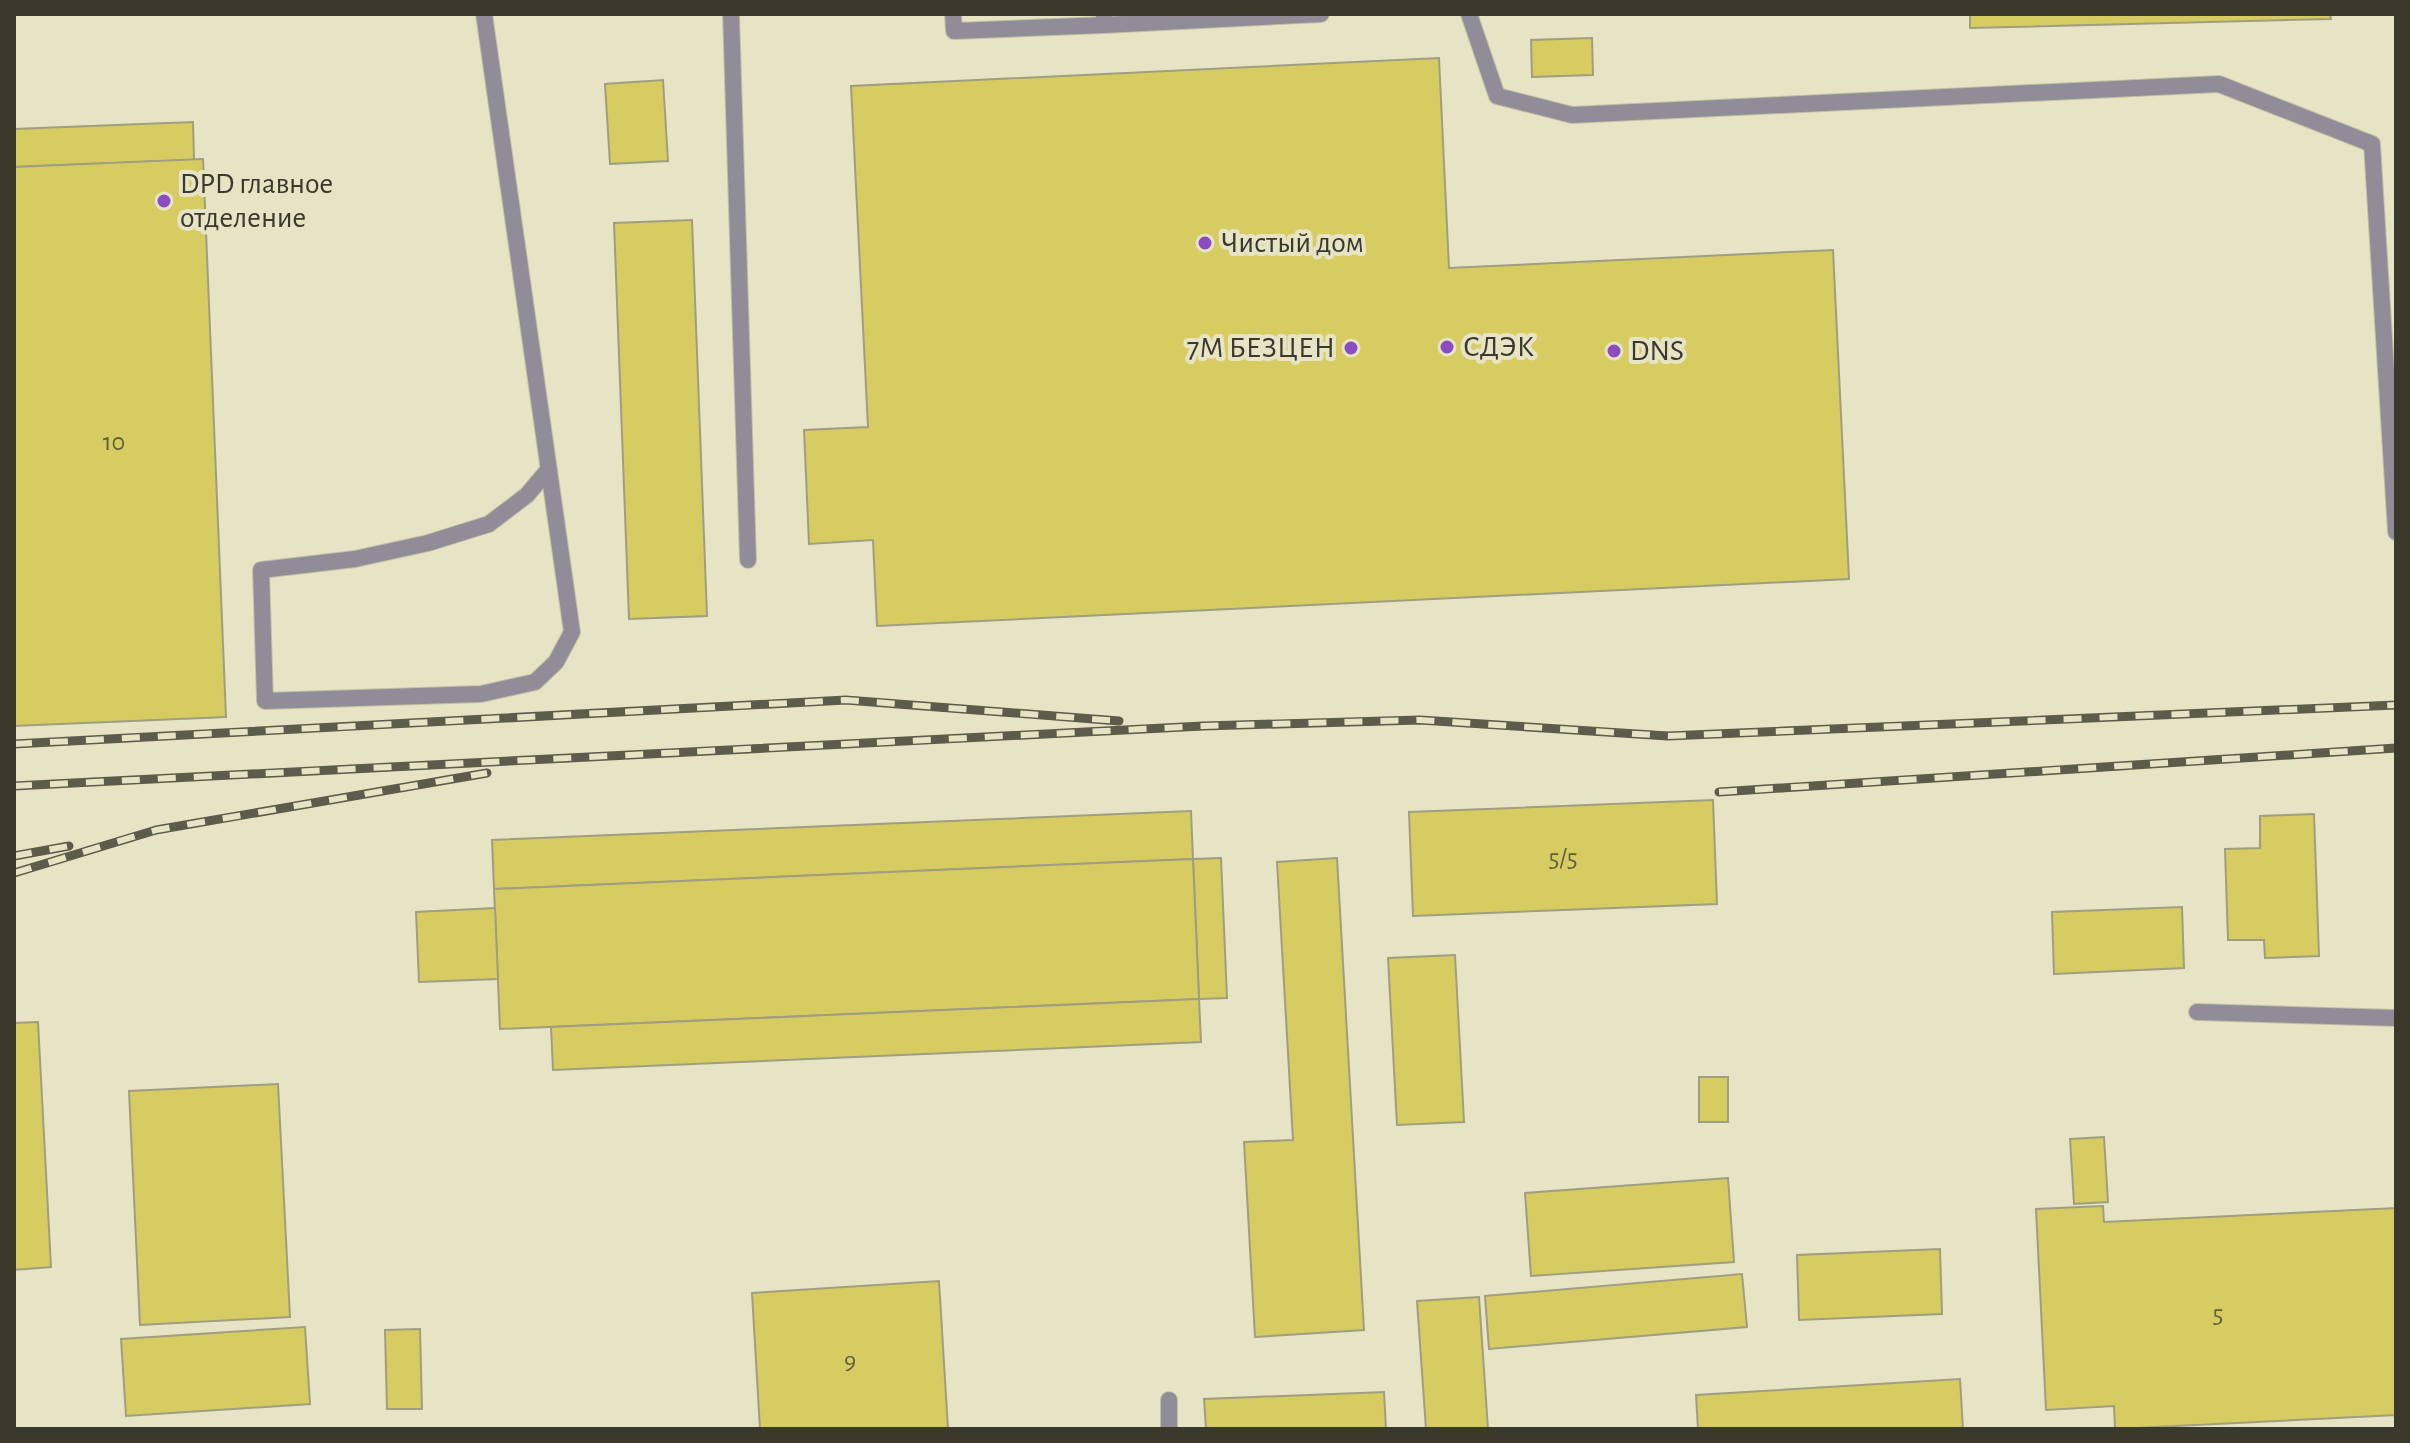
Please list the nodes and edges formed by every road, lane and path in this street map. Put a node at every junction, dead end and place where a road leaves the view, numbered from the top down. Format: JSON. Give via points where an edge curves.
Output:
{"nodes":[{"id":1,"x":484,"y":14,"type":"edge"},
{"id":2,"x":731,"y":14,"type":"edge"},
{"id":3,"x":953,"y":14,"type":"edge"},
{"id":4,"x":1321,"y":14,"type":"edge"},
{"id":5,"x":1469,"y":14,"type":"edge"},
{"id":6,"x":1104,"y":20,"type":"edge"},
{"id":7,"x":549,"y":469,"type":"junction"},
{"id":8,"x":2396,"y":532,"type":"edge"},
{"id":9,"x":748,"y":560,"type":"dead end"},
{"id":10,"x":2197,"y":1012,"type":"dead end"},
{"id":11,"x":2396,"y":1018,"type":"edge"},
{"id":12,"x":1169,"y":1400,"type":"dead end"},
{"id":13,"x":1169,"y":1429,"type":"edge"}],
"edges":[{"from":1,"to":7,"type":"lane"},
{"from":2,"to":9,"type":"lane"},
{"from":3,"to":6,"type":"lane","via":[[954,31]]},
{"from":4,"to":6,"type":"lane"},
{"from":5,"to":8,"type":"lane","via":[[1497,96],[1572,115],[2219,84],[2372,144]]},
{"from":7,"to":7,"type":"lane","via":[[572,632],[556,662],[535,682],[481,694],[265,701],[261,570],[355,559],[489,524],[527,495]]},
{"from":10,"to":11,"type":"lane"},
{"from":12,"to":13,"type":"lane"}]}
